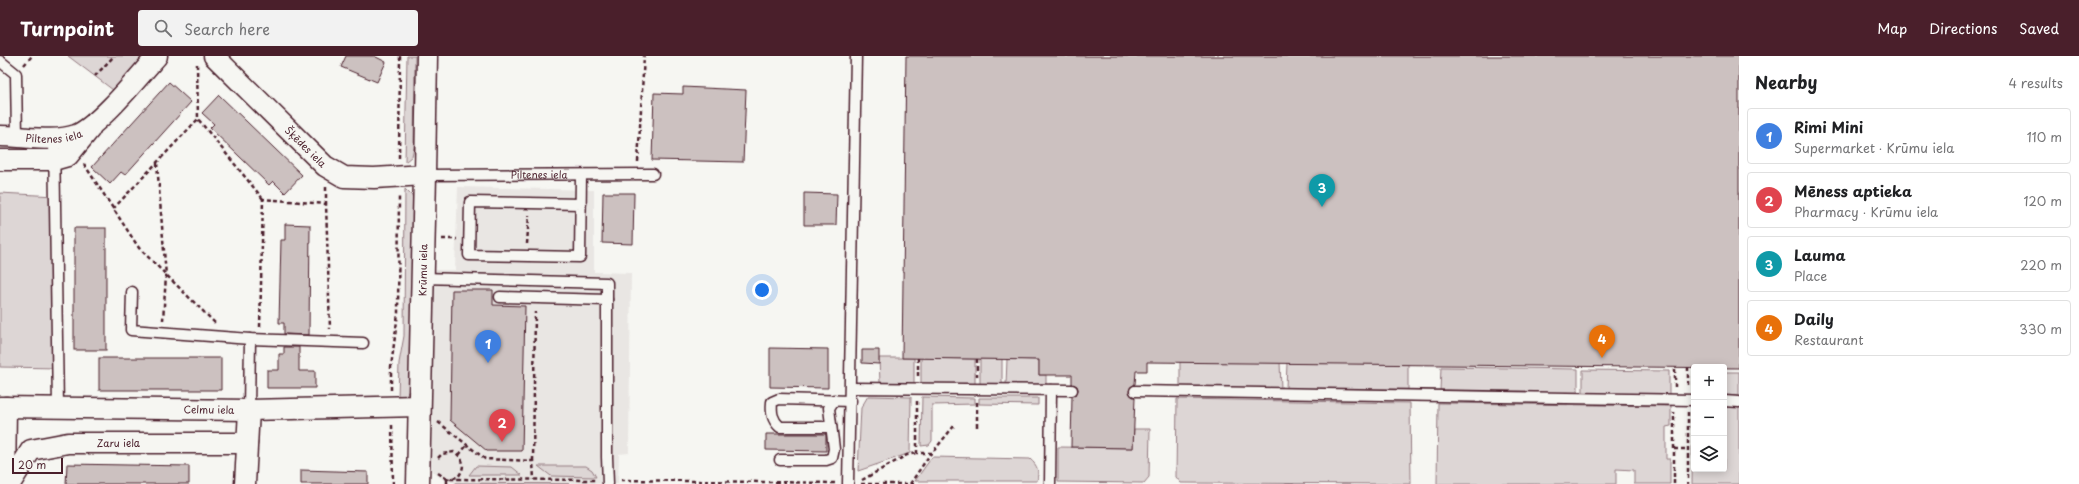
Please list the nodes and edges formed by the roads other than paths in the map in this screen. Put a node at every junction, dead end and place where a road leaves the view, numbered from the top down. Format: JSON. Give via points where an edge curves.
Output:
{"nodes":[{"id":1,"x":157,"y":56,"type":"edge"},
{"id":2,"x":214,"y":56,"type":"edge"},
{"id":3,"x":427,"y":56,"type":"edge"},
{"id":4,"x":856,"y":56,"type":"edge"},
{"id":5,"x":0,"y":61,"type":"edge"},
{"id":6,"x":101,"y":117,"type":"junction"},
{"id":7,"x":9,"y":136,"type":"edge"},
{"id":8,"x":54,"y":138,"type":"junction"},
{"id":9,"x":0,"y":160,"type":"edge"},
{"id":10,"x":54,"y":160,"type":"junction"},
{"id":11,"x":581,"y":174,"type":"junction"},
{"id":12,"x":652,"y":174,"type":"dead end"},
{"id":13,"x":425,"y":175,"type":"junction"},
{"id":14,"x":581,"y":204,"type":"junction"},
{"id":15,"x":422,"y":278,"type":"junction"},
{"id":16,"x":132,"y":292,"type":"dead end"},
{"id":17,"x":500,"y":297,"type":"dead end"},
{"id":18,"x":607,"y":300,"type":"junction"},
{"id":19,"x":255,"y":339,"type":"junction"},
{"id":20,"x":363,"y":343,"type":"dead end"},
{"id":21,"x":851,"y":388,"type":"junction"},
{"id":22,"x":1051,"y":390,"type":"junction"},
{"id":23,"x":1072,"y":390,"type":"dead end"},
{"id":24,"x":1135,"y":391,"type":"dead end"},
{"id":25,"x":834,"y":400,"type":"junction"},
{"id":26,"x":851,"y":400,"type":"junction"},
{"id":27,"x":1691,"y":400,"type":"edge"},
{"id":28,"x":1727,"y":401,"type":"edge"},
{"id":29,"x":1739,"y":402,"type":"edge"},
{"id":30,"x":419,"y":406,"type":"junction"},
{"id":31,"x":3,"y":407,"type":"edge"},
{"id":32,"x":58,"y":407,"type":"junction"},
{"id":33,"x":249,"y":410,"type":"junction"},
{"id":34,"x":831,"y":427,"type":"junction"},
{"id":35,"x":247,"y":443,"type":"junction"},
{"id":36,"x":780,"y":460,"type":"dead end"},
{"id":37,"x":608,"y":482,"type":"edge"},
{"id":38,"x":5,"y":484,"type":"edge"},
{"id":39,"x":10,"y":484,"type":"edge"},
{"id":40,"x":246,"y":484,"type":"edge"},
{"id":41,"x":418,"y":484,"type":"edge"},
{"id":42,"x":848,"y":484,"type":"edge"},
{"id":43,"x":1050,"y":484,"type":"edge"}],
"edges":[{"from":1,"to":6,"type":"street","name":"Piltenes iela"},
{"from":2,"to":13,"type":"street","name":"Šķēdes iela","via":[[325,166],[344,177]]},
{"from":3,"to":13,"type":"street","name":"Krūmu iela"},
{"from":4,"to":21,"type":"lane"},
{"from":5,"to":7,"type":"lane","via":[[16,74]]},
{"from":6,"to":8,"type":"street","name":"Piltenes iela","via":[[77,135]]},
{"from":6,"to":10,"type":"street","name":"Piltenes iela","via":[[68,156]]},
{"from":7,"to":8,"type":"street","name":"Piltenes iela"},
{"from":8,"to":10,"type":"lane"},
{"from":9,"to":10,"type":"street","name":"Piltenes iela"},
{"from":10,"to":32,"type":"lane"},
{"from":11,"to":12,"type":"lane","name":"Piltenes iela"},
{"from":11,"to":13,"type":"lane","name":"Piltenes iela"},
{"from":11,"to":14,"type":"lane"},
{"from":13,"to":15,"type":"street","name":"Krūmu iela"},
{"from":14,"to":14,"type":"lane","via":[[580,257],[469,255],[470,202]]},
{"from":15,"to":18,"type":"lane","via":[[607,283]]},
{"from":15,"to":30,"type":"street","name":"Krūmu iela"},
{"from":16,"to":19,"type":"lane","via":[[131,330]]},
{"from":17,"to":18,"type":"lane"},
{"from":18,"to":37,"type":"lane"},
{"from":19,"to":20,"type":"lane"},
{"from":19,"to":33,"type":"lane"},
{"from":21,"to":22,"type":"lane"},
{"from":21,"to":26,"type":"lane"},
{"from":22,"to":23,"type":"lane"},
{"from":22,"to":43,"type":"lane"},
{"from":24,"to":27,"type":"lane"},
{"from":25,"to":26,"type":"lane"},
{"from":25,"to":34,"type":"lane","via":[[829,408]]},
{"from":25,"to":34,"type":"lane","via":[[779,399],[772,402],[771,410],[774,422],[780,427]]},
{"from":26,"to":42,"type":"lane"},
{"from":28,"to":29,"type":"lane"},
{"from":30,"to":33,"type":"street","name":"Celmu iela"},
{"from":30,"to":41,"type":"street","name":"Krūmu iela"},
{"from":31,"to":32,"type":"street","name":"Celmu iela"},
{"from":31,"to":38,"type":"street"},
{"from":32,"to":33,"type":"street","name":"Celmu iela"},
{"from":33,"to":35,"type":"street"},
{"from":34,"to":36,"type":"lane","via":[[834,449],[832,458]]},
{"from":35,"to":39,"type":"street","name":"Zaru iela","via":[[68,443],[32,450]]},
{"from":35,"to":40,"type":"street"}]}
